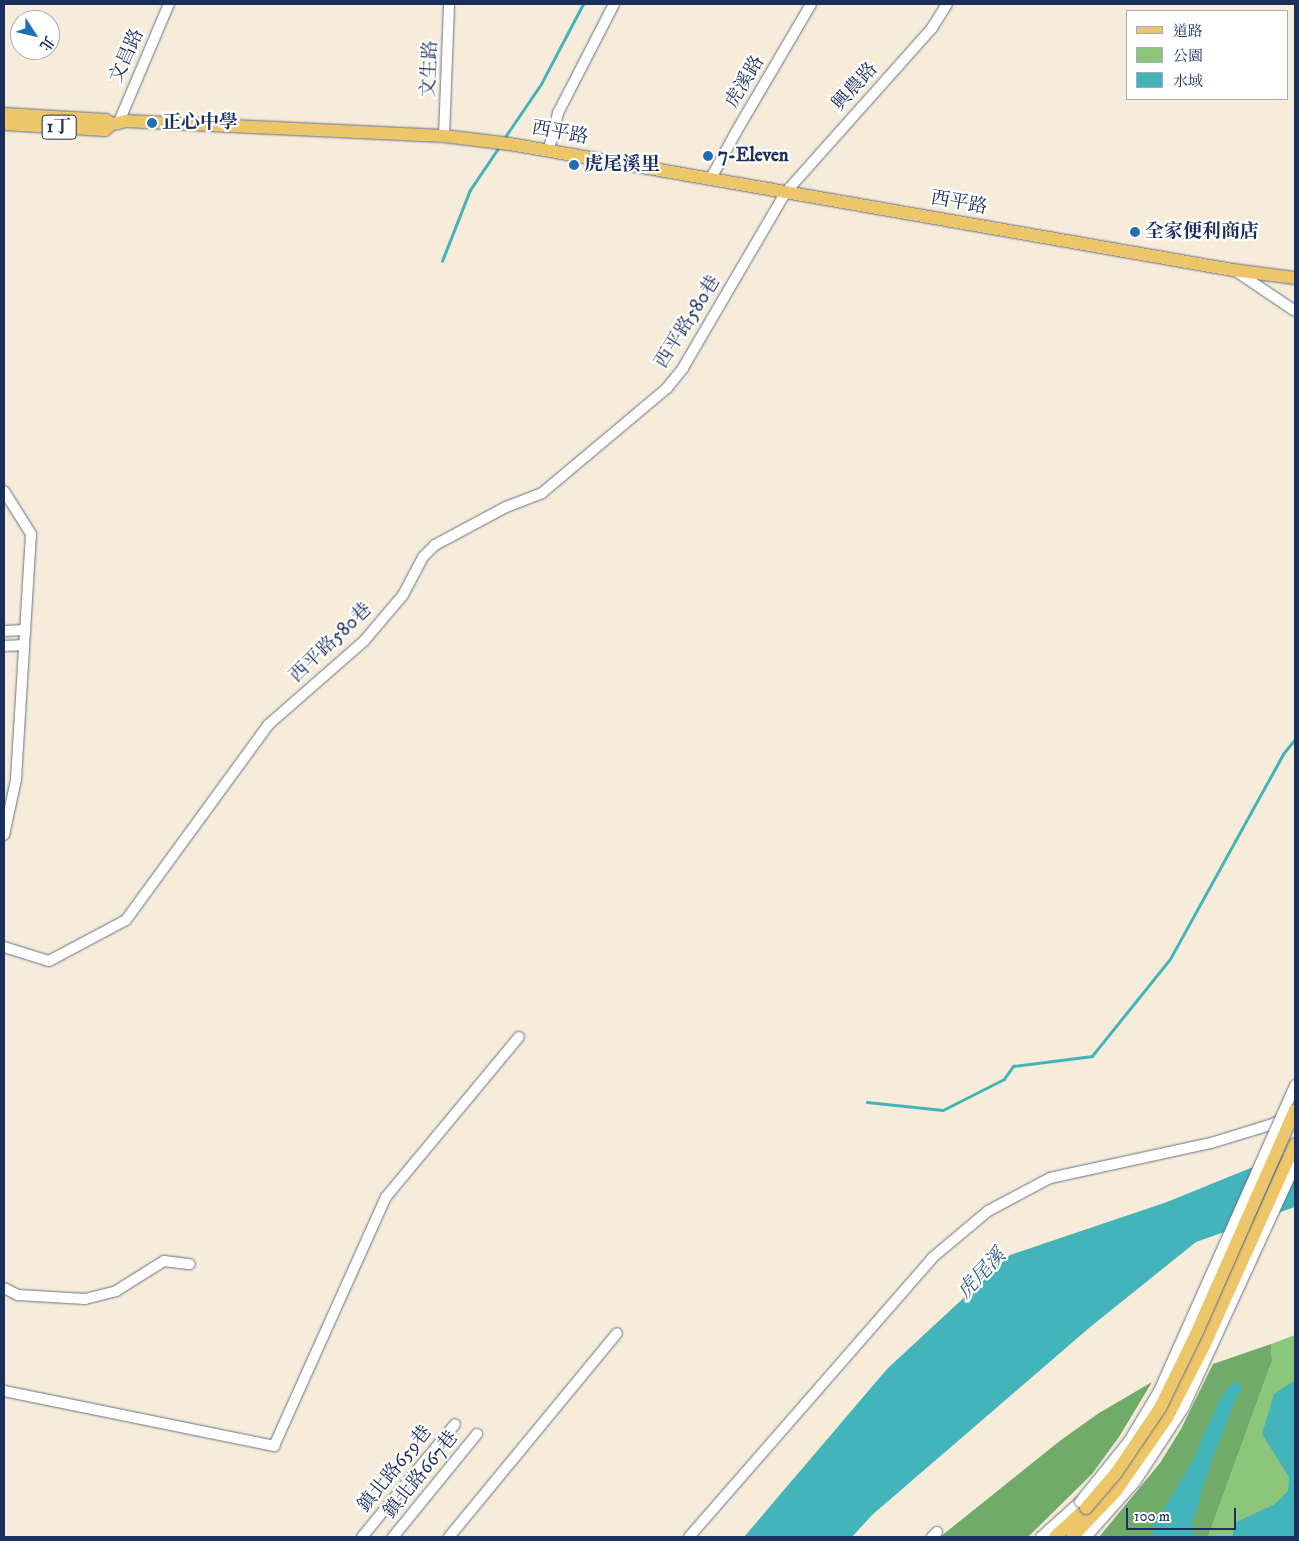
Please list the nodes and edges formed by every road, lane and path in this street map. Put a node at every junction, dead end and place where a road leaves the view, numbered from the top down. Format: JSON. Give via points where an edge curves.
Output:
{"nodes":[{"id":1,"x":169,"y":4,"type":"edge"},
{"id":2,"x":449,"y":4,"type":"edge"},
{"id":3,"x":614,"y":4,"type":"edge"},
{"id":4,"x":811,"y":4,"type":"edge"},
{"id":5,"x":948,"y":4,"type":"edge"},
{"id":6,"x":4,"y":114,"type":"edge"},
{"id":7,"x":4,"y":124,"type":"edge"},
{"id":8,"x":115,"y":124,"type":"junction"},
{"id":9,"x":444,"y":136,"type":"junction"},
{"id":10,"x":549,"y":149,"type":"junction"},
{"id":11,"x":711,"y":178,"type":"junction"},
{"id":12,"x":786,"y":192,"type":"junction"},
{"id":13,"x":1233,"y":270,"type":"junction"},
{"id":14,"x":1295,"y":278,"type":"edge"},
{"id":15,"x":1295,"y":311,"type":"edge"},
{"id":16,"x":4,"y":491,"type":"edge"},
{"id":17,"x":24,"y":630,"type":"junction"},
{"id":18,"x":4,"y":631,"type":"edge"},
{"id":19,"x":24,"y":645,"type":"junction"},
{"id":20,"x":4,"y":646,"type":"edge"},
{"id":21,"x":4,"y":835,"type":"edge"},
{"id":22,"x":4,"y":947,"type":"edge"},
{"id":23,"x":519,"y":1037,"type":"dead end"},
{"id":24,"x":1295,"y":1085,"type":"edge"},
{"id":25,"x":1295,"y":1112,"type":"edge"},
{"id":26,"x":1295,"y":1144,"type":"edge"},
{"id":27,"x":1295,"y":1166,"type":"edge"},
{"id":28,"x":190,"y":1264,"type":"dead end"},
{"id":29,"x":5,"y":1292,"type":"edge"},
{"id":30,"x":617,"y":1333,"type":"dead end"},
{"id":31,"x":4,"y":1391,"type":"edge"},
{"id":32,"x":455,"y":1424,"type":"dead end"},
{"id":33,"x":477,"y":1434,"type":"dead end"},
{"id":34,"x":1090,"y":1512,"type":"junction"},
{"id":35,"x":362,"y":1537,"type":"edge"},
{"id":36,"x":393,"y":1537,"type":"edge"},
{"id":37,"x":449,"y":1537,"type":"edge"},
{"id":38,"x":689,"y":1537,"type":"edge"},
{"id":39,"x":1042,"y":1537,"type":"edge"},
{"id":40,"x":1056,"y":1537,"type":"edge"},
{"id":41,"x":1072,"y":1537,"type":"edge"},
{"id":42,"x":1086,"y":1537,"type":"edge"}],
"edges":[{"from":1,"to":8,"type":"street","name":"文昌路"},
{"from":2,"to":9,"type":"street","name":"文生路"},
{"from":3,"to":10,"type":"street","via":[[558,113]]},
{"from":4,"to":11,"type":"street","name":"虎溪路"},
{"from":5,"to":12,"type":"street","name":"興農路","via":[[932,28]]},
{"from":6,"to":8,"type":"main road","name":"西平路","number":"1丁","via":[[106,120]]},
{"from":7,"to":8,"type":"main road","name":"西平路","number":"1丁","via":[[105,130]]},
{"from":8,"to":9,"type":"main road","name":"西平路","number":"1丁","via":[[126,121]]},
{"from":9,"to":10,"type":"main road","name":"西平路","number":"1丁"},
{"from":10,"to":11,"type":"main road","name":"西平路","number":"1丁"},
{"from":11,"to":12,"type":"main road","name":"西平路","number":"1丁"},
{"from":12,"to":13,"type":"main road","name":"西平路","number":"1丁"},
{"from":12,"to":22,"type":"street","name":"西平路580巷","via":[[688,360],[667,388],[542,493],[506,507],[435,545],[423,557],[403,595],[364,641],[268,725],[126,920],[49,961]]},
{"from":13,"to":14,"type":"main road","name":"西平路","number":"1丁"},
{"from":13,"to":15,"type":"street","name":"西平路"},
{"from":16,"to":17,"type":"street","via":[[31,534]]},
{"from":17,"to":18,"type":"street"},
{"from":17,"to":19,"type":"street"},
{"from":19,"to":20,"type":"street"},
{"from":19,"to":21,"type":"street","via":[[16,780]]},
{"from":23,"to":31,"type":"street","via":[[386,1197],[274,1446]]},
{"from":24,"to":34,"type":"street","bridge":true,"via":[[1159,1391]]},
{"from":25,"to":34,"type":"main road","bridge":true,"via":[[1160,1408]]},
{"from":25,"to":38,"type":"street","via":[[1270,1125],[1212,1142],[1050,1178],[988,1211],[932,1258]]},
{"from":26,"to":34,"type":"main road","via":[[1174,1405],[1138,1462]]},
{"from":27,"to":34,"type":"street","via":[[1184,1407],[1135,1482]]},
{"from":28,"to":29,"type":"street","via":[[164,1260],[116,1291],[85,1299]]},
{"from":30,"to":37,"type":"street"},
{"from":32,"to":35,"type":"street","name":"鎮北路659巷"},
{"from":33,"to":36,"type":"street","name":"鎮北路667巷"},
{"from":34,"to":39,"type":"street"},
{"from":34,"to":40,"type":"main road"},
{"from":34,"to":41,"type":"main road"},
{"from":34,"to":42,"type":"street"}]}
